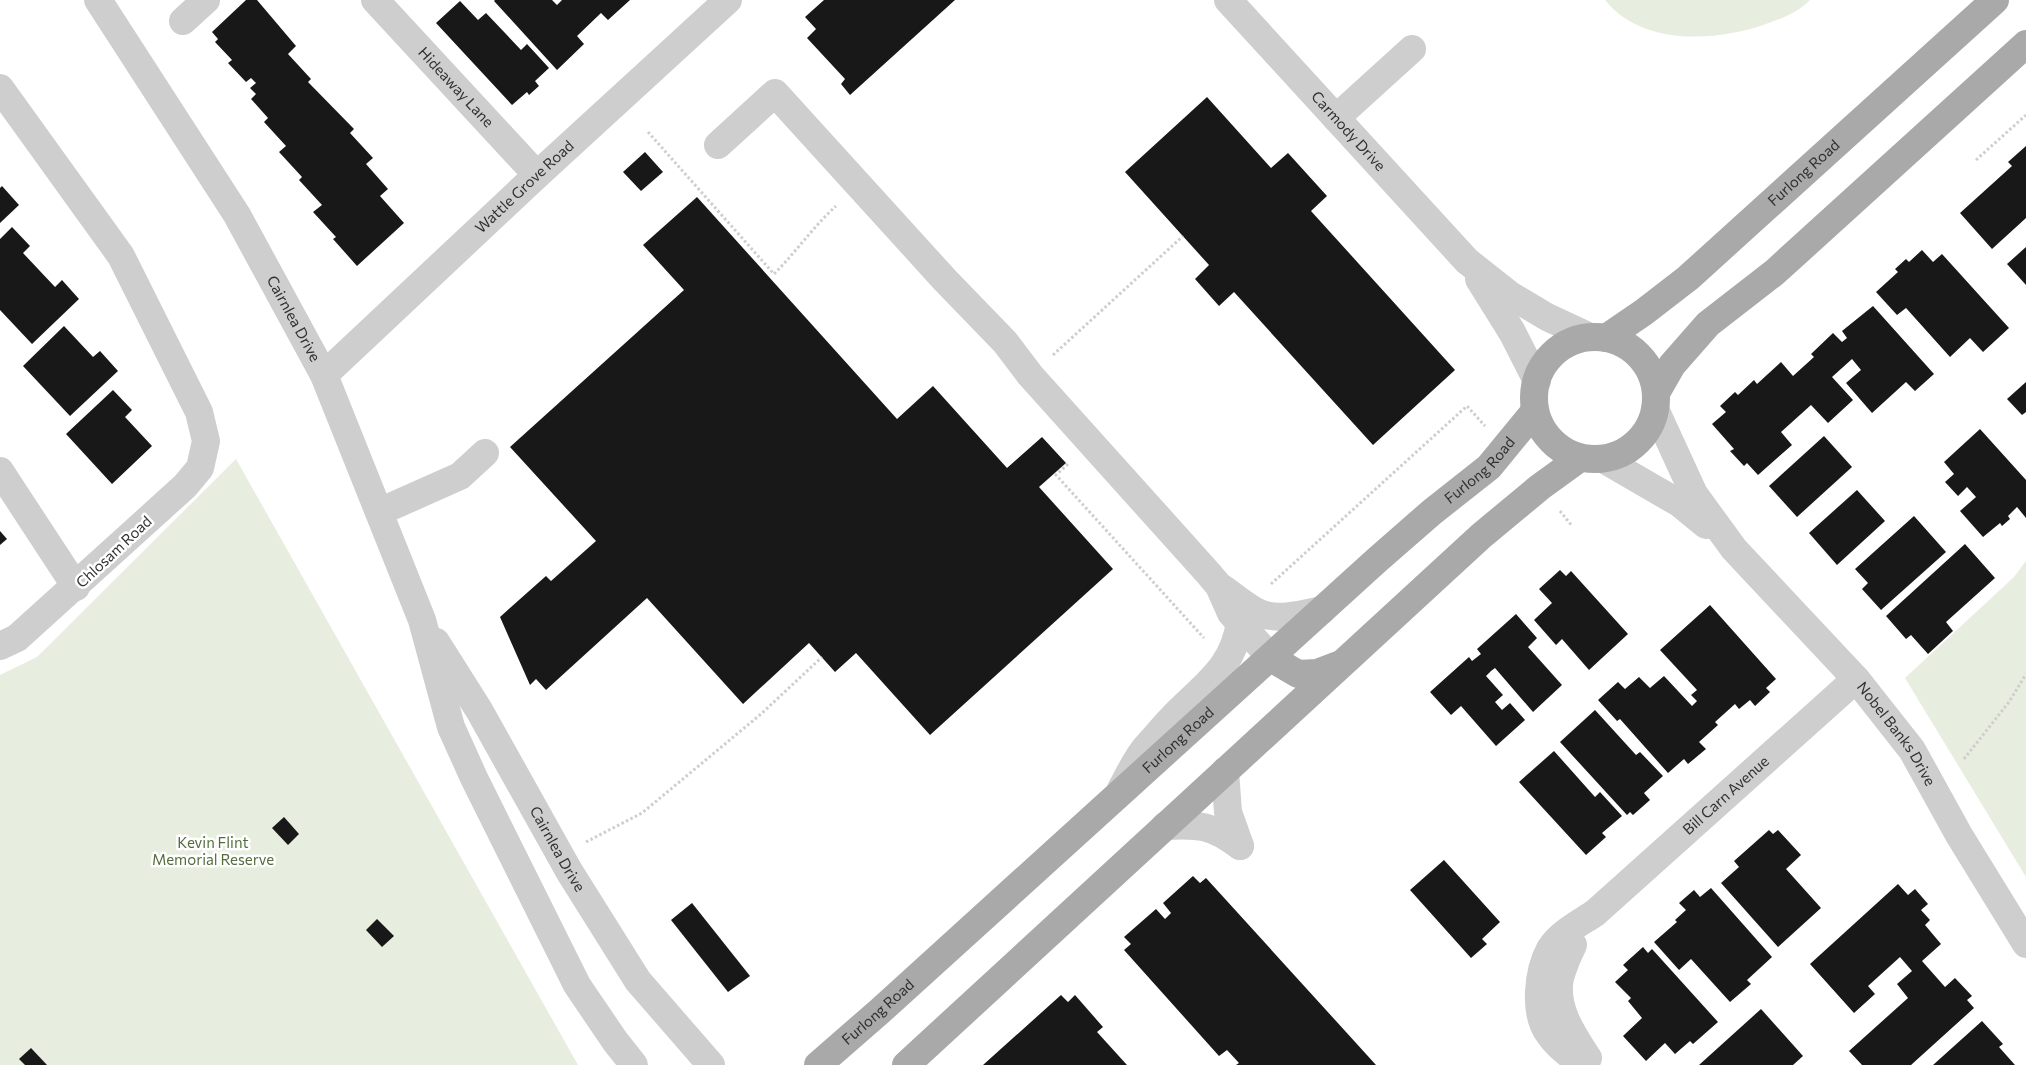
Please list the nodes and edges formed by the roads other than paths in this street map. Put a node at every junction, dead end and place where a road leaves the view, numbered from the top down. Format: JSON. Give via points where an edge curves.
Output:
{"nodes":[{"id":1,"x":85,"y":0,"type":"edge"},
{"id":2,"x":98,"y":0,"type":"edge"},
{"id":3,"x":206,"y":0,"type":"edge"},
{"id":4,"x":375,"y":0,"type":"edge"},
{"id":5,"x":728,"y":0,"type":"edge"},
{"id":6,"x":1228,"y":0,"type":"edge"},
{"id":7,"x":1995,"y":0,"type":"edge"},
{"id":8,"x":183,"y":21,"type":"dead end"},
{"id":9,"x":124,"y":38,"type":"junction"},
{"id":10,"x":2026,"y":44,"type":"edge"},
{"id":11,"x":1412,"y":49,"type":"dead end"},
{"id":12,"x":0,"y":88,"type":"edge"},
{"id":13,"x":1336,"y":118,"type":"junction"},
{"id":14,"x":718,"y":145,"type":"dead end"},
{"id":15,"x":537,"y":175,"type":"junction"},
{"id":16,"x":1467,"y":261,"type":"junction"},
{"id":17,"x":1598,"y":338,"type":"junction"},
{"id":18,"x":324,"y":376,"type":"junction"},
{"id":19,"x":1536,"y":381,"type":"junction"},
{"id":20,"x":1656,"y":401,"type":"junction"},
{"id":21,"x":1535,"y":411,"type":"junction"},
{"id":22,"x":485,"y":453,"type":"dead end"},
{"id":23,"x":1591,"y":459,"type":"junction"},
{"id":24,"x":0,"y":471,"type":"edge"},
{"id":25,"x":379,"y":512,"type":"junction"},
{"id":26,"x":1734,"y":548,"type":"junction"},
{"id":27,"x":76,"y":586,"type":"junction"},
{"id":28,"x":1322,"y":610,"type":"junction"},
{"id":29,"x":1241,"y":615,"type":"junction"},
{"id":30,"x":422,"y":620,"type":"junction"},
{"id":31,"x":0,"y":646,"type":"edge"},
{"id":32,"x":1270,"y":658,"type":"junction"},
{"id":33,"x":1342,"y":664,"type":"junction"},
{"id":34,"x":1856,"y":680,"type":"junction"},
{"id":35,"x":1225,"y":771,"type":"junction"},
{"id":36,"x":1116,"y":797,"type":"junction"},
{"id":37,"x":1165,"y":826,"type":"junction"},
{"id":38,"x":1595,"y":914,"type":"junction"},
{"id":39,"x":2026,"y":944,"type":"edge"},
{"id":40,"x":634,"y":1065,"type":"edge"},
{"id":41,"x":711,"y":1065,"type":"edge"},
{"id":42,"x":818,"y":1065,"type":"edge"},
{"id":43,"x":906,"y":1065,"type":"edge"},
{"id":44,"x":1583,"y":1065,"type":"edge"},
{"id":45,"x":1593,"y":1065,"type":"edge"}],
"edges":[{"from":1,"to":9,"type":"street","name":"Cairnlea Drive"},
{"from":2,"to":9,"type":"street","name":"Cairnlea Drive"},
{"from":3,"to":8,"type":"street"},
{"from":4,"to":15,"type":"street","name":"Hideaway Lane"},
{"from":5,"to":15,"type":"street","name":"Wattle Grove Road"},
{"from":6,"to":13,"type":"street","name":"Carmody Drive"},
{"from":7,"to":17,"type":"main road","name":"Furlong Road","via":[[1688,278],[1644,312]]},
{"from":9,"to":18,"type":"street","name":"Cairnlea Drive","via":[[237,215]]},
{"from":10,"to":20,"type":"main road","via":[[1775,272],[1708,324],[1672,365]]},
{"from":11,"to":13,"type":"street"},
{"from":12,"to":27,"type":"street","name":"Chlosam Road","via":[[121,256],[199,412],[206,441],[200,468],[185,486]]},
{"from":13,"to":16,"type":"street","name":"Carmody Drive"},
{"from":14,"to":29,"type":"street","via":[[776,92],[1005,342],[1030,375],[1219,586]]},
{"from":15,"to":18,"type":"street","name":"Wattle Grove Road"},
{"from":16,"to":17,"type":"street","name":"Carmody Drive","via":[[1510,295],[1547,317]]},
{"from":16,"to":19,"type":"street","name":"Carmody Drive","via":[[1512,332]]},
{"from":17,"to":19,"type":"main road","via":[[1572,342],[1556,351],[1544,364]]},
{"from":17,"to":20,"type":"main road","via":[[1625,344],[1640,357],[1651,374]]},
{"from":18,"to":25,"type":"street","name":"Cairnlea Drive"},
{"from":19,"to":21,"type":"main road"},
{"from":20,"to":23,"type":"main road","via":[[1649,427],[1637,443],[1621,454]]},
{"from":20,"to":26,"type":"street","name":"Nobel Banks Drive","via":[[1694,494]]},
{"from":21,"to":23,"type":"main road","via":[[1551,441],[1564,452]]},
{"from":21,"to":28,"type":"main road","name":"Furlong Road","via":[[1489,467],[1432,512]]},
{"from":22,"to":25,"type":"street","via":[[460,476]]},
{"from":23,"to":26,"type":"street","name":"Nobel Banks Drive","via":[[1679,503]]},
{"from":23,"to":33,"type":"main road","via":[[1540,487],[1481,536]]},
{"from":24,"to":27,"type":"street"},
{"from":25,"to":30,"type":"street","name":"Cairnlea Drive"},
{"from":26,"to":34,"type":"street","name":"Nobel Banks Drive"},
{"from":27,"to":31,"type":"street","name":"Chlosam Road","via":[[17,638]]},
{"from":28,"to":29,"type":"street","via":[[1294,616]]},
{"from":28,"to":32,"type":"main road","name":"Furlong Road"},
{"from":29,"to":32,"type":"street"},
{"from":29,"to":36,"type":"street","via":[[1238,638],[1228,660],[1217,676],[1145,748]]},
{"from":30,"to":40,"type":"street","name":"Cairnlea Drive","via":[[451,727],[474,778],[577,985]]},
{"from":30,"to":41,"type":"street","name":"Cairnlea Drive","via":[[479,710],[561,855],[638,981]]},
{"from":32,"to":33,"type":"main road","via":[[1298,674],[1317,673]]},
{"from":32,"to":36,"type":"main road","name":"Furlong Road"},
{"from":33,"to":35,"type":"main road"},
{"from":34,"to":38,"type":"street","name":"Bill Carn Avenue"},
{"from":34,"to":39,"type":"street","name":"Nobel Banks Drive","via":[[1912,750],[1959,835]]},
{"from":35,"to":37,"type":"main road"},
{"from":35,"to":37,"type":"street","via":[[1228,812],[1240,846],[1207,827]]},
{"from":36,"to":42,"type":"main road","name":"Furlong Road"},
{"from":37,"to":43,"type":"main road"},
{"from":38,"to":44,"type":"street","name":"Bill Carn Avenue","via":[[1567,932],[1551,949],[1538,982],[1539,1008],[1547,1033]]},
{"from":38,"to":45,"type":"street","name":"Bill Carn Avenue","via":[[1572,946],[1560,979],[1561,1005],[1569,1030]]}]}
